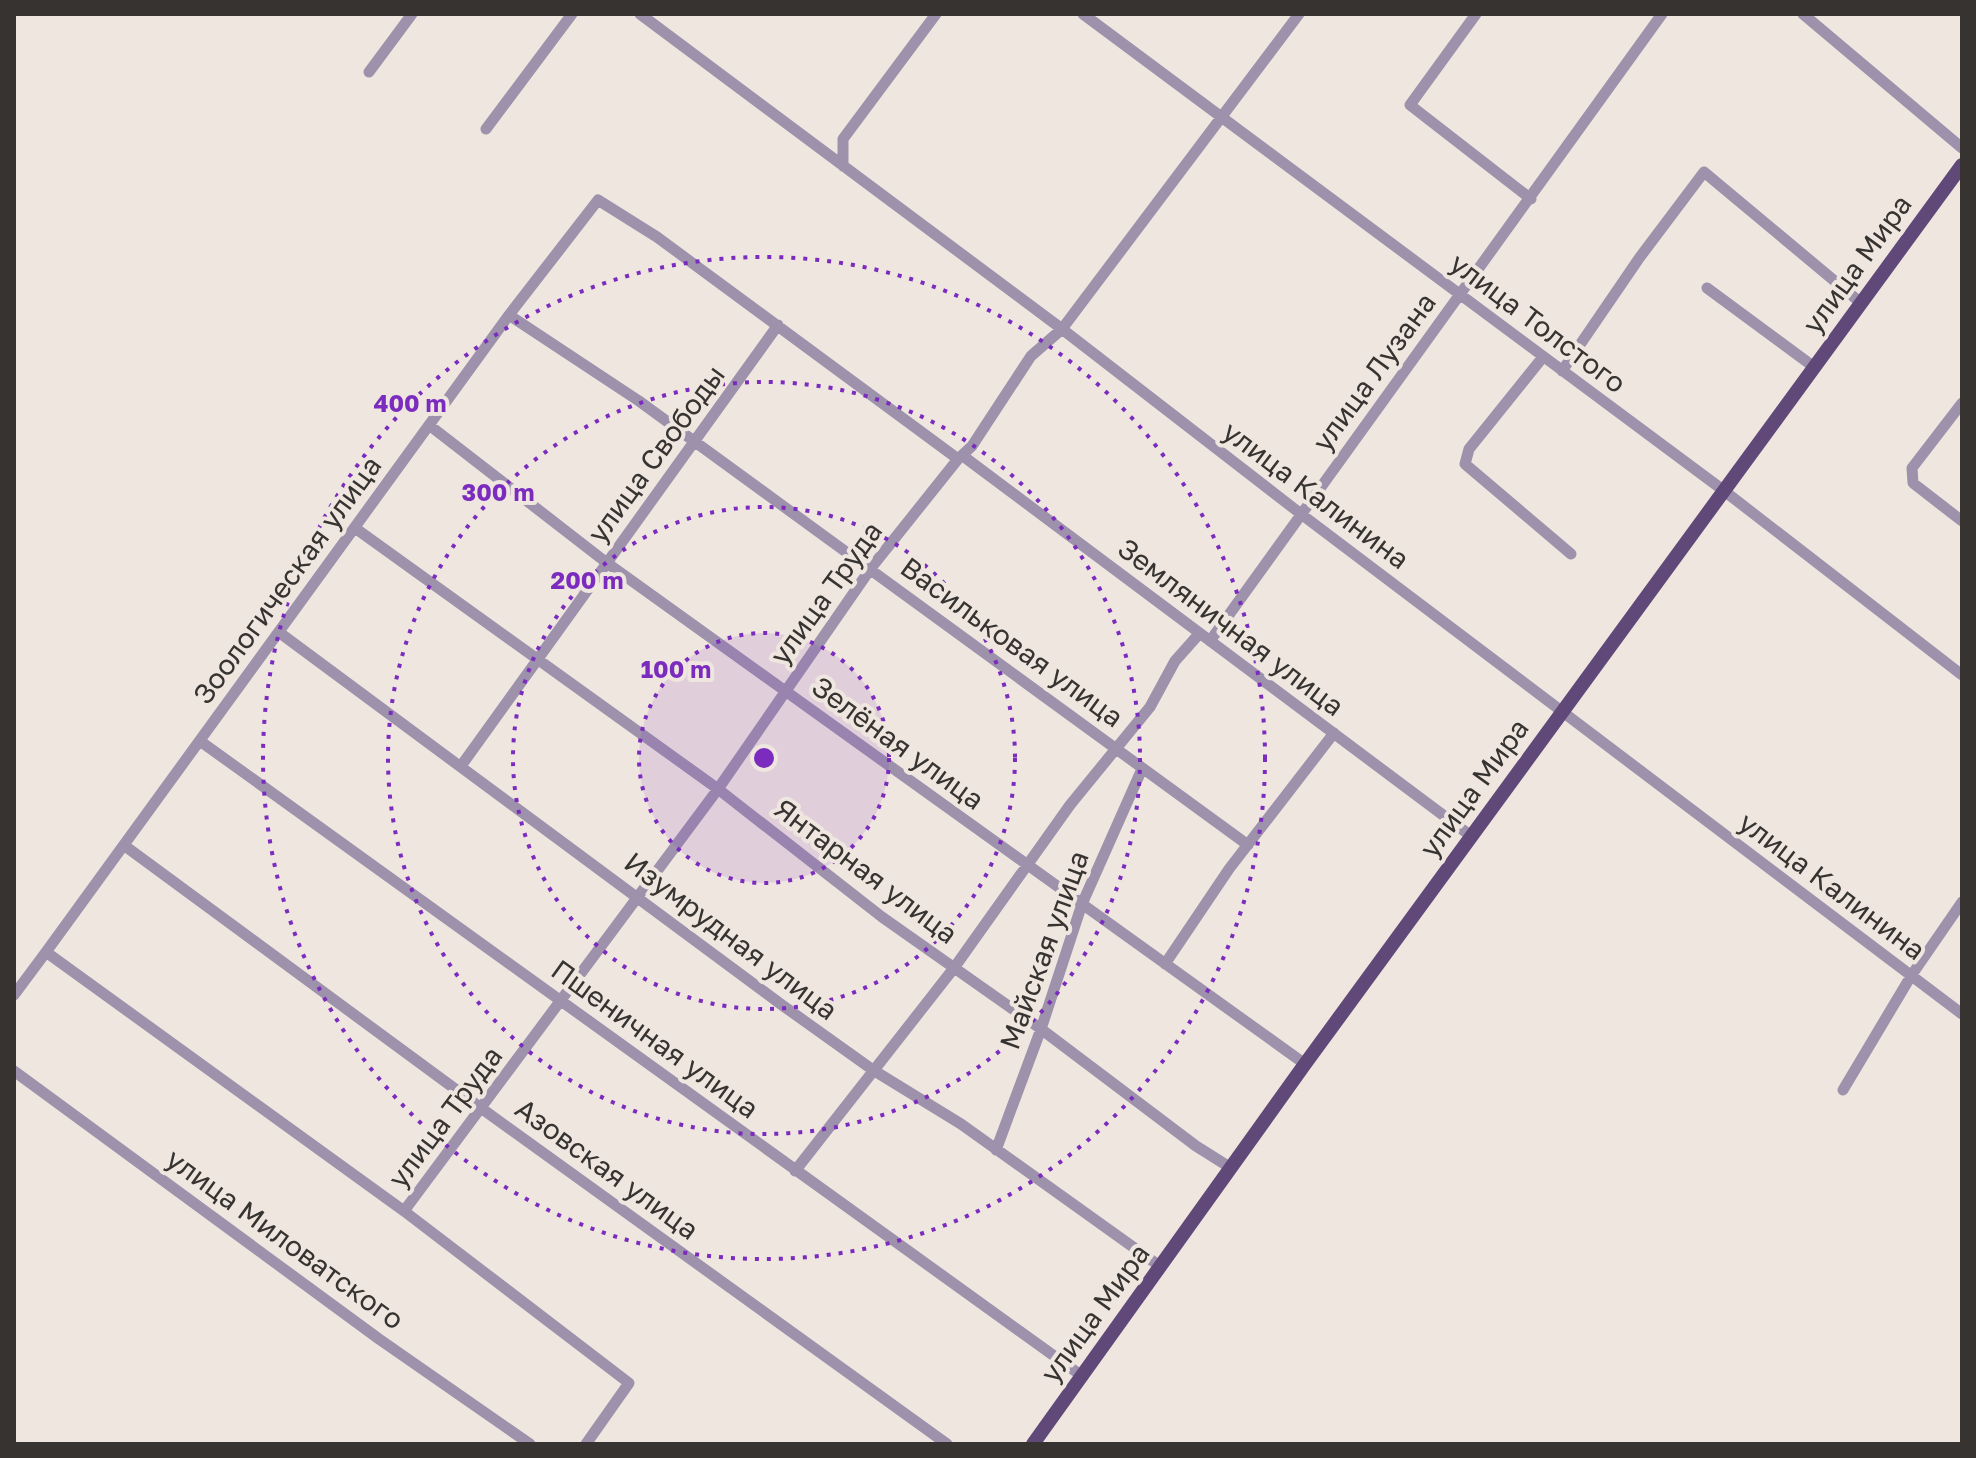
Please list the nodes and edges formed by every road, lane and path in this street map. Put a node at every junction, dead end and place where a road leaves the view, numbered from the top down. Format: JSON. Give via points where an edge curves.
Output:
{"nodes":[{"id":1,"x":412,"y":14,"type":"edge"},
{"id":2,"x":572,"y":14,"type":"edge"},
{"id":3,"x":640,"y":14,"type":"edge"},
{"id":4,"x":936,"y":14,"type":"edge"},
{"id":5,"x":1083,"y":14,"type":"edge"},
{"id":6,"x":1299,"y":14,"type":"edge"},
{"id":7,"x":1476,"y":14,"type":"edge"},
{"id":8,"x":1662,"y":14,"type":"edge"},
{"id":9,"x":1803,"y":14,"type":"edge"},
{"id":10,"x":369,"y":72,"type":"dead end"},
{"id":11,"x":1220,"y":117,"type":"junction"},
{"id":12,"x":486,"y":129,"type":"dead end"},
{"id":13,"x":1962,"y":148,"type":"edge"},
{"id":14,"x":1962,"y":165,"type":"edge"},
{"id":15,"x":843,"y":166,"type":"junction"},
{"id":16,"x":1531,"y":199,"type":"junction"},
{"id":17,"x":598,"y":200,"type":"joint"},
{"id":18,"x":1707,"y":288,"type":"dead end"},
{"id":19,"x":1460,"y":294,"type":"junction"},
{"id":20,"x":1861,"y":303,"type":"junction"},
{"id":21,"x":509,"y":315,"type":"junction"},
{"id":22,"x":778,"y":325,"type":"junction"},
{"id":23,"x":1062,"y":329,"type":"junction"},
{"id":24,"x":1543,"y":357,"type":"junction"},
{"id":25,"x":1814,"y":367,"type":"junction"},
{"id":26,"x":1562,"y":371,"type":"junction"},
{"id":27,"x":1962,"y":403,"type":"edge"},
{"id":28,"x":429,"y":425,"type":"junction"},
{"id":29,"x":695,"y":443,"type":"junction"},
{"id":30,"x":960,"y":457,"type":"junction"},
{"id":31,"x":1723,"y":490,"type":"junction"},
{"id":32,"x":1301,"y":514,"type":"junction"},
{"id":33,"x":1962,"y":521,"type":"edge"},
{"id":34,"x":355,"y":528,"type":"junction"},
{"id":35,"x":1571,"y":554,"type":"dead end"},
{"id":36,"x":607,"y":563,"type":"junction"},
{"id":37,"x":871,"y":568,"type":"junction"},
{"id":38,"x":280,"y":633,"type":"junction"},
{"id":39,"x":1199,"y":634,"type":"junction"},
{"id":40,"x":1210,"y":641,"type":"junction"},
{"id":41,"x":537,"y":659,"type":"junction"},
{"id":42,"x":1962,"y":675,"type":"edge"},
{"id":43,"x":784,"y":691,"type":"junction"},
{"id":44,"x":1562,"y":712,"type":"junction"},
{"id":45,"x":1334,"y":733,"type":"junction"},
{"id":46,"x":200,"y":741,"type":"junction"},
{"id":47,"x":1116,"y":749,"type":"junction"},
{"id":48,"x":461,"y":766,"type":"junction"},
{"id":49,"x":1142,"y":769,"type":"junction"},
{"id":50,"x":718,"y":789,"type":"junction"},
{"id":51,"x":1471,"y":836,"type":"junction"},
{"id":52,"x":1248,"y":845,"type":"junction"},
{"id":53,"x":125,"y":846,"type":"junction"},
{"id":54,"x":1027,"y":865,"type":"junction"},
{"id":55,"x":639,"y":897,"type":"junction"},
{"id":56,"x":1962,"y":902,"type":"edge"},
{"id":57,"x":1082,"y":904,"type":"junction"},
{"id":58,"x":46,"y":952,"type":"junction"},
{"id":59,"x":1165,"y":964,"type":"junction"},
{"id":60,"x":954,"y":968,"type":"junction"},
{"id":61,"x":1911,"y":976,"type":"junction"},
{"id":62,"x":14,"y":995,"type":"edge"},
{"id":63,"x":562,"y":1001,"type":"junction"},
{"id":64,"x":1962,"y":1014,"type":"edge"},
{"id":65,"x":1041,"y":1029,"type":"junction"},
{"id":66,"x":1305,"y":1064,"type":"junction"},
{"id":67,"x":873,"y":1070,"type":"junction"},
{"id":68,"x":14,"y":1071,"type":"edge"},
{"id":69,"x":1843,"y":1090,"type":"dead end"},
{"id":70,"x":481,"y":1108,"type":"junction"},
{"id":71,"x":996,"y":1150,"type":"junction"},
{"id":72,"x":1231,"y":1168,"type":"junction"},
{"id":73,"x":795,"y":1171,"type":"junction"},
{"id":74,"x":404,"y":1211,"type":"junction"},
{"id":75,"x":1161,"y":1267,"type":"junction"},
{"id":76,"x":1082,"y":1376,"type":"junction"},
{"id":77,"x":530,"y":1444,"type":"edge"},
{"id":78,"x":586,"y":1444,"type":"edge"},
{"id":79,"x":947,"y":1444,"type":"edge"},
{"id":80,"x":1033,"y":1444,"type":"edge"}],
"edges":[{"from":1,"to":10,"type":"street"},
{"from":2,"to":12,"type":"street"},
{"from":3,"to":15,"type":"street","name":"улица Калинина"},
{"from":4,"to":15,"type":"street","via":[[843,139]]},
{"from":5,"to":11,"type":"street","name":"улица Толстого"},
{"from":6,"to":11,"type":"street","name":"улица Труда"},
{"from":7,"to":16,"type":"street","via":[[1410,105]]},
{"from":8,"to":16,"type":"street","name":"улица Лузана"},
{"from":9,"to":13,"type":"street"},
{"from":11,"to":19,"type":"street","name":"улица Толстого"},
{"from":11,"to":23,"type":"street","name":"улица Труда"},
{"from":14,"to":20,"type":"main road","name":"улица Мира"},
{"from":15,"to":23,"type":"street","name":"улица Калинина"},
{"from":16,"to":19,"type":"street","name":"улица Лузана"},
{"from":17,"to":21,"type":"street","name":"Зоологическая улица"},
{"from":17,"to":22,"type":"street","name":"Земляничная улица"},
{"from":18,"to":25,"type":"street"},
{"from":19,"to":24,"type":"street","name":"улица Толстого"},
{"from":19,"to":32,"type":"street","name":"улица Лузана"},
{"from":20,"to":25,"type":"main road","name":"улица Мира"},
{"from":20,"to":26,"type":"street","via":[[1704,172]]},
{"from":21,"to":28,"type":"street","name":"Зоологическая улица"},
{"from":21,"to":29,"type":"street","name":"Васильковая улица"},
{"from":22,"to":29,"type":"street","name":"улица Свободы"},
{"from":22,"to":30,"type":"street","name":"Земляничная улица"},
{"from":23,"to":30,"type":"street","name":"улица Труда","via":[[1031,356]]},
{"from":23,"to":32,"type":"street","name":"улица Калинина"},
{"from":24,"to":26,"type":"street","name":"улица Толстого"},
{"from":24,"to":35,"type":"street","via":[[1469,449],[1465,464]]},
{"from":25,"to":31,"type":"main road","name":"улица Мира"},
{"from":26,"to":31,"type":"street","name":"улица Толстого"},
{"from":27,"to":33,"type":"street","via":[[1912,468],[1913,483]]},
{"from":28,"to":34,"type":"street","name":"Зоологическая улица"},
{"from":28,"to":36,"type":"street","name":"Зелёная улица"},
{"from":29,"to":36,"type":"street","name":"улица Свободы"},
{"from":29,"to":37,"type":"street","name":"Васильковая улица"},
{"from":30,"to":37,"type":"street","name":"улица Труда"},
{"from":30,"to":39,"type":"street","name":"Земляничная улица"},
{"from":31,"to":42,"type":"street","name":"улица Толстого"},
{"from":31,"to":44,"type":"main road","name":"улица Мира"},
{"from":32,"to":40,"type":"street","name":"улица Лузана"},
{"from":32,"to":44,"type":"street","name":"улица Калинина"},
{"from":34,"to":38,"type":"street","name":"Зоологическая улица"},
{"from":34,"to":41,"type":"street","name":"Янтарная улица"},
{"from":36,"to":41,"type":"street","name":"улица Свободы"},
{"from":36,"to":43,"type":"street","name":"Зелёная улица"},
{"from":37,"to":43,"type":"street","name":"улица Труда"},
{"from":37,"to":47,"type":"street","name":"Васильковая улица"},
{"from":38,"to":46,"type":"street","name":"Зоологическая улица"},
{"from":38,"to":48,"type":"street","name":"Изумрудная улица"},
{"from":39,"to":40,"type":"street","name":"Земляничная улица"},
{"from":39,"to":47,"type":"street"},
{"from":40,"to":45,"type":"street","name":"Земляничная улица"},
{"from":41,"to":48,"type":"street","name":"улица Свободы"},
{"from":41,"to":50,"type":"street","name":"Янтарная улица"},
{"from":43,"to":50,"type":"street","name":"улица Труда"},
{"from":43,"to":54,"type":"street","name":"Зелёная улица"},
{"from":44,"to":51,"type":"main road","name":"улица Мира"},
{"from":44,"to":61,"type":"street","name":"улица Калинина"},
{"from":45,"to":51,"type":"street","name":"Земляничная улица"},
{"from":45,"to":52,"type":"street"},
{"from":46,"to":53,"type":"street","name":"Зоологическая улица"},
{"from":46,"to":63,"type":"street","name":"Пшеничная улица"},
{"from":47,"to":49,"type":"street","name":"Васильковая улица"},
{"from":47,"to":54,"type":"street"},
{"from":48,"to":55,"type":"street","name":"Изумрудная улица"},
{"from":49,"to":52,"type":"street","name":"Васильковая улица"},
{"from":49,"to":57,"type":"street","name":"Майская улица"},
{"from":50,"to":55,"type":"street","name":"улица Труда"},
{"from":50,"to":60,"type":"street","name":"Янтарная улица"},
{"from":51,"to":66,"type":"main road","name":"улица Мира"},
{"from":52,"to":59,"type":"street"},
{"from":53,"to":58,"type":"street","name":"Зоологическая улица"},
{"from":53,"to":70,"type":"street","name":"Азовская улица"},
{"from":54,"to":57,"type":"street","name":"Зелёная улица"},
{"from":54,"to":60,"type":"street"},
{"from":55,"to":63,"type":"street","name":"улица Труда"},
{"from":55,"to":67,"type":"street","name":"Изумрудная улица"},
{"from":56,"to":61,"type":"street"},
{"from":57,"to":59,"type":"street","name":"Зелёная улица"},
{"from":57,"to":65,"type":"street","name":"Майская улица"},
{"from":58,"to":62,"type":"street","name":"Зоологическая улица"},
{"from":58,"to":74,"type":"street"},
{"from":59,"to":66,"type":"street","name":"Зелёная улица"},
{"from":60,"to":65,"type":"street","name":"Янтарная улица"},
{"from":60,"to":67,"type":"street"},
{"from":61,"to":64,"type":"street","name":"улица Калинина"},
{"from":61,"to":69,"type":"street"},
{"from":63,"to":70,"type":"street","name":"улица Труда"},
{"from":63,"to":73,"type":"street","name":"Пшеничная улица"},
{"from":65,"to":71,"type":"street","name":"Майская улица"},
{"from":65,"to":72,"type":"street","name":"Янтарная улица"},
{"from":66,"to":72,"type":"main road","name":"улица Мира"},
{"from":67,"to":71,"type":"street","name":"Изумрудная улица"},
{"from":67,"to":73,"type":"street"},
{"from":68,"to":77,"type":"street","name":"улица Миловатского"},
{"from":70,"to":74,"type":"street","name":"улица Труда"},
{"from":70,"to":79,"type":"street","name":"Азовская улица"},
{"from":71,"to":75,"type":"street","name":"Изумрудная улица"},
{"from":72,"to":75,"type":"main road","name":"улица Мира"},
{"from":73,"to":76,"type":"street","name":"Пшеничная улица"},
{"from":74,"to":78,"type":"street","via":[[629,1383]]},
{"from":75,"to":76,"type":"main road","name":"улица Мира"},
{"from":76,"to":80,"type":"main road","name":"улица Мира"}]}
